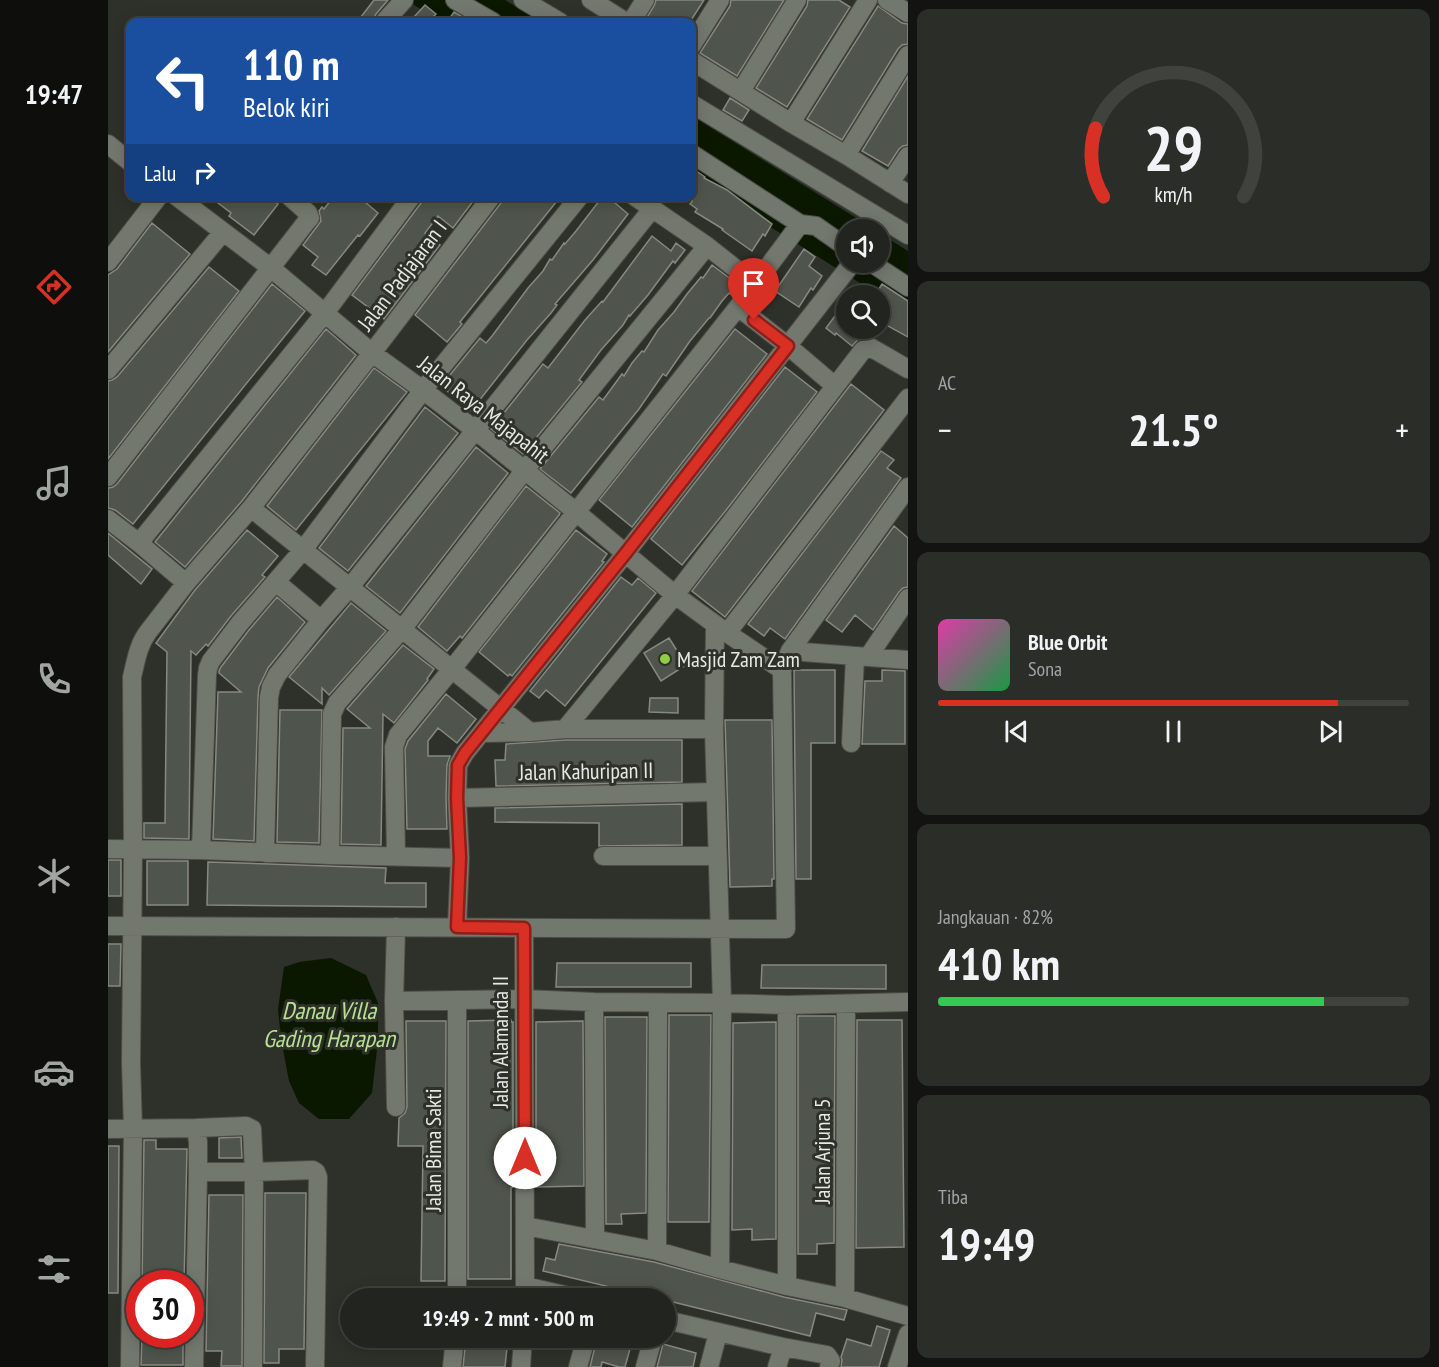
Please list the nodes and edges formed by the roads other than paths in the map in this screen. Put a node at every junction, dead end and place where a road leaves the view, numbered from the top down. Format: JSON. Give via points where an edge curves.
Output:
{"nodes":[{"id":1,"x":404,"y":0,"type":"edge"},
{"id":2,"x":455,"y":0,"type":"edge"},
{"id":3,"x":523,"y":0,"type":"edge"},
{"id":4,"x":591,"y":0,"type":"edge"},
{"id":5,"x":645,"y":0,"type":"edge"},
{"id":6,"x":720,"y":0,"type":"edge"},
{"id":7,"x":797,"y":0,"type":"edge"},
{"id":8,"x":887,"y":0,"type":"edge"},
{"id":9,"x":859,"y":3,"type":"edge"},
{"id":10,"x":908,"y":13,"type":"edge"},
{"id":11,"x":388,"y":18,"type":"edge"},
{"id":12,"x":486,"y":18,"type":"edge"},
{"id":13,"x":553,"y":18,"type":"edge"},
{"id":14,"x":620,"y":18,"type":"edge"},
{"id":15,"x":634,"y":18,"type":"edge"},
{"id":16,"x":696,"y":39,"type":"edge"},
{"id":17,"x":908,"y":55,"type":"edge"},
{"id":18,"x":696,"y":63,"type":"edge"},
{"id":19,"x":741,"y":91,"type":"junction"},
{"id":20,"x":696,"y":106,"type":"edge"},
{"id":21,"x":791,"y":123,"type":"junction"},
{"id":22,"x":108,"y":144,"type":"edge"},
{"id":23,"x":846,"y":155,"type":"junction"},
{"id":24,"x":908,"y":156,"type":"edge"},
{"id":25,"x":696,"y":157,"type":"edge"},
{"id":26,"x":126,"y":159,"type":"edge"},
{"id":27,"x":890,"y":183,"type":"junction"},
{"id":28,"x":908,"y":194,"type":"edge"},
{"id":29,"x":155,"y":201,"type":"edge"},
{"id":30,"x":183,"y":201,"type":"edge"},
{"id":31,"x":295,"y":201,"type":"edge"},
{"id":32,"x":405,"y":201,"type":"edge"},
{"id":33,"x":488,"y":201,"type":"edge"},
{"id":34,"x":576,"y":201,"type":"edge"},
{"id":35,"x":641,"y":201,"type":"edge"},
{"id":36,"x":652,"y":209,"type":"junction"},
{"id":37,"x":801,"y":224,"type":"junction"},
{"id":38,"x":223,"y":232,"type":"junction"},
{"id":39,"x":908,"y":235,"type":"edge"},
{"id":40,"x":836,"y":240,"type":"edge"},
{"id":41,"x":707,"y":246,"type":"junction"},
{"id":42,"x":108,"y":262,"type":"edge"},
{"id":43,"x":271,"y":268,"type":"junction"},
{"id":44,"x":844,"y":273,"type":"edge"},
{"id":45,"x":887,"y":273,"type":"edge"},
{"id":46,"x":755,"y":284,"type":"junction"},
{"id":47,"x":908,"y":287,"type":"edge"},
{"id":48,"x":738,"y":307,"type":"junction"},
{"id":49,"x":325,"y":313,"type":"junction"},
{"id":50,"x":788,"y":346,"type":"junction"},
{"id":51,"x":372,"y":353,"type":"junction"},
{"id":52,"x":908,"y":369,"type":"edge"},
{"id":53,"x":108,"y":370,"type":"edge"},
{"id":54,"x":836,"y":386,"type":"junction"},
{"id":55,"x":423,"y":390,"type":"junction"},
{"id":56,"x":905,"y":410,"type":"edge"},
{"id":57,"x":475,"y":430,"type":"junction"},
{"id":58,"x":524,"y":471,"type":"junction"},
{"id":59,"x":108,"y":477,"type":"edge"},
{"id":60,"x":908,"y":486,"type":"edge"},
{"id":61,"x":251,"y":508,"type":"junction"},
{"id":62,"x":575,"y":511,"type":"junction"},
{"id":63,"x":108,"y":519,"type":"edge"},
{"id":64,"x":139,"y":543,"type":"junction"},
{"id":65,"x":303,"y":549,"type":"junction"},
{"id":66,"x":625,"y":554,"type":"junction"},
{"id":67,"x":276,"y":582,"type":"junction"},
{"id":68,"x":186,"y":583,"type":"junction"},
{"id":69,"x":350,"y":587,"type":"junction"},
{"id":70,"x":675,"y":595,"type":"junction"},
{"id":71,"x":908,"y":598,"type":"edge"},
{"id":72,"x":321,"y":620,"type":"junction"},
{"id":73,"x":900,"y":620,"type":"edge"},
{"id":74,"x":403,"y":628,"type":"junction"},
{"id":75,"x":721,"y":628,"type":"junction"},
{"id":76,"x":790,"y":651,"type":"junction"},
{"id":77,"x":862,"y":657,"type":"junction"},
{"id":78,"x":908,"y":660,"type":"edge"},
{"id":79,"x":452,"y":669,"type":"junction"},
{"id":80,"x":783,"y":670,"type":"junction"},
{"id":81,"x":500,"y":709,"type":"junction"},
{"id":82,"x":565,"y":729,"type":"junction"},
{"id":83,"x":714,"y":729,"type":"junction"},
{"id":84,"x":530,"y":732,"type":"junction"},
{"id":85,"x":481,"y":733,"type":"junction"},
{"id":86,"x":851,"y":743,"type":"dead end"},
{"id":87,"x":715,"y":792,"type":"junction"},
{"id":88,"x":457,"y":798,"type":"junction"},
{"id":89,"x":108,"y":849,"type":"edge"},
{"id":90,"x":133,"y":850,"type":"junction"},
{"id":91,"x":201,"y":850,"type":"junction"},
{"id":92,"x":265,"y":853,"type":"junction"},
{"id":93,"x":330,"y":855,"type":"junction"},
{"id":94,"x":396,"y":856,"type":"junction"},
{"id":95,"x":603,"y":856,"type":"dead end"},
{"id":96,"x":717,"y":856,"type":"junction"},
{"id":97,"x":460,"y":858,"type":"junction"},
{"id":98,"x":108,"y":926,"type":"edge"},
{"id":99,"x":131,"y":926,"type":"junction"},
{"id":100,"x":396,"y":927,"type":"junction"},
{"id":101,"x":457,"y":927,"type":"junction"},
{"id":102,"x":524,"y":928,"type":"junction"},
{"id":103,"x":719,"y":929,"type":"junction"},
{"id":104,"x":524,"y":999,"type":"junction"},
{"id":105,"x":458,"y":1000,"type":"junction"},
{"id":106,"x":394,"y":1001,"type":"junction"},
{"id":107,"x":594,"y":1002,"type":"junction"},
{"id":108,"x":908,"y":1002,"type":"edge"},
{"id":109,"x":658,"y":1003,"type":"junction"},
{"id":110,"x":722,"y":1003,"type":"junction"},
{"id":111,"x":846,"y":1004,"type":"junction"},
{"id":112,"x":787,"y":1005,"type":"junction"},
{"id":113,"x":396,"y":1107,"type":"dead end"},
{"id":114,"x":196,"y":1128,"type":"junction"},
{"id":115,"x":108,"y":1129,"type":"edge"},
{"id":116,"x":133,"y":1129,"type":"junction"},
{"id":117,"x":198,"y":1172,"type":"junction"},
{"id":118,"x":254,"y":1172,"type":"junction"},
{"id":119,"x":525,"y":1226,"type":"junction"},
{"id":120,"x":595,"y":1239,"type":"junction"},
{"id":121,"x":657,"y":1251,"type":"junction"},
{"id":122,"x":720,"y":1269,"type":"junction"},
{"id":123,"x":787,"y":1286,"type":"junction"},
{"id":124,"x":457,"y":1288,"type":"edge"},
{"id":125,"x":525,"y":1288,"type":"edge"},
{"id":126,"x":845,"y":1298,"type":"junction"},
{"id":127,"x":908,"y":1316,"type":"edge"},
{"id":128,"x":676,"y":1322,"type":"edge"},
{"id":129,"x":718,"y":1333,"type":"junction"},
{"id":130,"x":908,"y":1334,"type":"edge"},
{"id":131,"x":783,"y":1347,"type":"junction"},
{"id":132,"x":454,"y":1348,"type":"edge"},
{"id":133,"x":522,"y":1348,"type":"edge"},
{"id":134,"x":583,"y":1348,"type":"edge"},
{"id":135,"x":650,"y":1348,"type":"edge"},
{"id":136,"x":130,"y":1367,"type":"edge"},
{"id":137,"x":194,"y":1367,"type":"edge"},
{"id":138,"x":253,"y":1367,"type":"edge"},
{"id":139,"x":315,"y":1367,"type":"edge"},
{"id":140,"x":452,"y":1367,"type":"edge"},
{"id":141,"x":521,"y":1367,"type":"edge"},
{"id":142,"x":578,"y":1367,"type":"edge"},
{"id":143,"x":645,"y":1367,"type":"edge"},
{"id":144,"x":710,"y":1367,"type":"edge"},
{"id":145,"x":777,"y":1367,"type":"edge"},
{"id":146,"x":829,"y":1367,"type":"edge"},
{"id":147,"x":897,"y":1367,"type":"edge"}],
"edges":[{"from":1,"to":11,"type":"street"},
{"from":2,"to":12,"type":"street"},
{"from":3,"to":13,"type":"street"},
{"from":4,"to":14,"type":"street"},
{"from":5,"to":15,"type":"street"},
{"from":6,"to":16,"type":"street"},
{"from":7,"to":19,"type":"street"},
{"from":8,"to":10,"type":"street"},
{"from":9,"to":21,"type":"street"},
{"from":17,"to":23,"type":"street"},
{"from":18,"to":19,"type":"street"},
{"from":19,"to":21,"type":"street"},
{"from":20,"to":39,"type":"street"},
{"from":21,"to":23,"type":"street"},
{"from":22,"to":26,"type":"street"},
{"from":23,"to":27,"type":"street"},
{"from":24,"to":27,"type":"street"},
{"from":25,"to":37,"type":"street"},
{"from":27,"to":28,"type":"street"},
{"from":29,"to":42,"type":"street"},
{"from":30,"to":38,"type":"street","name":"Jalan Raya Majapahit"},
{"from":31,"to":43,"type":"street","via":[[310,218]]},
{"from":32,"to":49,"type":"street"},
{"from":33,"to":51,"type":"street","name":"Jalan Padjajaran I"},
{"from":34,"to":55,"type":"street"},
{"from":35,"to":36,"type":"street"},
{"from":36,"to":41,"type":"street"},
{"from":36,"to":57,"type":"street"},
{"from":37,"to":40,"type":"street","via":[[816,226]]},
{"from":37,"to":46,"type":"street"},
{"from":38,"to":43,"type":"street","name":"Jalan Raya Majapahit"},
{"from":38,"to":53,"type":"street"},
{"from":41,"to":46,"type":"street"},
{"from":41,"to":58,"type":"street"},
{"from":43,"to":49,"type":"street","name":"Jalan Raya Majapahit"},
{"from":43,"to":59,"type":"street"},
{"from":44,"to":50,"type":"street"},
{"from":45,"to":47,"type":"street"},
{"from":46,"to":48,"type":"street"},
{"from":48,"to":50,"type":"street"},
{"from":48,"to":62,"type":"street"},
{"from":49,"to":51,"type":"street","name":"Jalan Raya Majapahit"},
{"from":49,"to":64,"type":"street"},
{"from":50,"to":54,"type":"street"},
{"from":50,"to":66,"type":"street"},
{"from":51,"to":55,"type":"street","name":"Jalan Raya Majapahit"},
{"from":51,"to":61,"type":"street","name":"Jalan Padjajaran I"},
{"from":52,"to":54,"type":"street","via":[[867,347]]},
{"from":54,"to":70,"type":"street"},
{"from":55,"to":57,"type":"street","name":"Jalan Raya Majapahit"},
{"from":55,"to":65,"type":"street"},
{"from":56,"to":75,"type":"street"},
{"from":57,"to":58,"type":"street","name":"Jalan Raya Majapahit"},
{"from":57,"to":69,"type":"street"},
{"from":58,"to":62,"type":"street","name":"Jalan Raya Majapahit"},
{"from":58,"to":74,"type":"street"},
{"from":60,"to":76,"type":"street"},
{"from":61,"to":65,"type":"street"},
{"from":61,"to":68,"type":"street","name":"Jalan Padjajaran I"},
{"from":62,"to":66,"type":"street","name":"Jalan Raya Majapahit"},
{"from":62,"to":79,"type":"street"},
{"from":63,"to":64,"type":"street"},
{"from":64,"to":68,"type":"street"},
{"from":65,"to":67,"type":"street"},
{"from":65,"to":69,"type":"street"},
{"from":66,"to":70,"type":"street","name":"Jalan Raya Majapahit"},
{"from":66,"to":81,"type":"street"},
{"from":67,"to":72,"type":"street"},
{"from":67,"to":91,"type":"street","via":[[240,622],[208,668]]},
{"from":68,"to":90,"type":"street","name":"Jalan Padjajaran I","via":[[144,638],[132,677]]},
{"from":69,"to":72,"type":"street"},
{"from":69,"to":74,"type":"street"},
{"from":70,"to":75,"type":"street","name":"Jalan Raya Majapahit"},
{"from":70,"to":82,"type":"street"},
{"from":71,"to":73,"type":"street"},
{"from":72,"to":92,"type":"street","via":[[271,687]]},
{"from":73,"to":77,"type":"street"},
{"from":74,"to":79,"type":"street"},
{"from":74,"to":93,"type":"street","via":[[337,703],[332,714]]},
{"from":75,"to":80,"type":"street","name":"Jalan Raya Majapahit"},
{"from":75,"to":83,"type":"street"},
{"from":76,"to":77,"type":"street"},
{"from":76,"to":80,"type":"street"},
{"from":77,"to":78,"type":"street"},
{"from":77,"to":86,"type":"street"},
{"from":79,"to":81,"type":"street"},
{"from":79,"to":94,"type":"street","via":[[398,735],[394,747]]},
{"from":80,"to":103,"type":"street","via":[[786,929]]},
{"from":81,"to":84,"type":"street"},
{"from":81,"to":85,"type":"street"},
{"from":82,"to":83,"type":"street"},
{"from":82,"to":84,"type":"street"},
{"from":83,"to":87,"type":"street"},
{"from":84,"to":85,"type":"street"},
{"from":85,"to":88,"type":"street","via":[[458,765]]},
{"from":87,"to":88,"type":"street","name":"Jalan Kahuripan II"},
{"from":87,"to":96,"type":"street"},
{"from":88,"to":97,"type":"street"},
{"from":89,"to":90,"type":"street"},
{"from":90,"to":91,"type":"street"},
{"from":90,"to":99,"type":"street","name":"Jalan Padjajaran I"},
{"from":91,"to":92,"type":"street"},
{"from":92,"to":93,"type":"street"},
{"from":93,"to":94,"type":"street"},
{"from":94,"to":97,"type":"street"},
{"from":95,"to":96,"type":"street"},
{"from":96,"to":103,"type":"street"},
{"from":97,"to":101,"type":"street"},
{"from":98,"to":99,"type":"street"},
{"from":99,"to":100,"type":"street"},
{"from":99,"to":116,"type":"street","name":"Jalan Padjajaran I"},
{"from":100,"to":101,"type":"street"},
{"from":100,"to":106,"type":"street"},
{"from":101,"to":102,"type":"street"},
{"from":102,"to":103,"type":"street"},
{"from":102,"to":104,"type":"street","name":"Jalan Alamanda II"},
{"from":103,"to":110,"type":"street"},
{"from":104,"to":105,"type":"street"},
{"from":104,"to":107,"type":"street"},
{"from":104,"to":119,"type":"street","name":"Jalan Alamanda II"},
{"from":105,"to":106,"type":"street"},
{"from":105,"to":124,"type":"street","name":"Jalan Bima Sakti"},
{"from":106,"to":113,"type":"street"},
{"from":107,"to":109,"type":"street"},
{"from":107,"to":120,"type":"street"},
{"from":108,"to":111,"type":"street"},
{"from":109,"to":110,"type":"street"},
{"from":109,"to":121,"type":"street"},
{"from":110,"to":112,"type":"street"},
{"from":110,"to":122,"type":"street"},
{"from":111,"to":112,"type":"street"},
{"from":111,"to":126,"type":"street","name":"Jalan Arjuna 5"},
{"from":112,"to":123,"type":"street"},
{"from":114,"to":116,"type":"street"},
{"from":114,"to":117,"type":"street"},
{"from":114,"to":118,"type":"street","via":[[252,1129]]},
{"from":115,"to":116,"type":"street"},
{"from":116,"to":136,"type":"street","name":"Jalan Padjajaran I"},
{"from":117,"to":118,"type":"street"},
{"from":117,"to":137,"type":"street"},
{"from":118,"to":138,"type":"street"},
{"from":118,"to":139,"type":"street","via":[[313,1170],[318,1177]]},
{"from":119,"to":120,"type":"street"},
{"from":119,"to":125,"type":"street","name":"Jalan Alamanda II"},
{"from":120,"to":121,"type":"street"},
{"from":121,"to":122,"type":"street"},
{"from":122,"to":123,"type":"street"},
{"from":123,"to":126,"type":"street"},
{"from":126,"to":127,"type":"street"},
{"from":128,"to":129,"type":"street"},
{"from":129,"to":131,"type":"street"},
{"from":129,"to":144,"type":"street"},
{"from":130,"to":147,"type":"street"},
{"from":131,"to":145,"type":"street"},
{"from":131,"to":146,"type":"street","via":[[826,1355],[831,1361]]},
{"from":132,"to":140,"type":"street"},
{"from":133,"to":141,"type":"street"},
{"from":134,"to":142,"type":"street"},
{"from":135,"to":143,"type":"street"}]}
